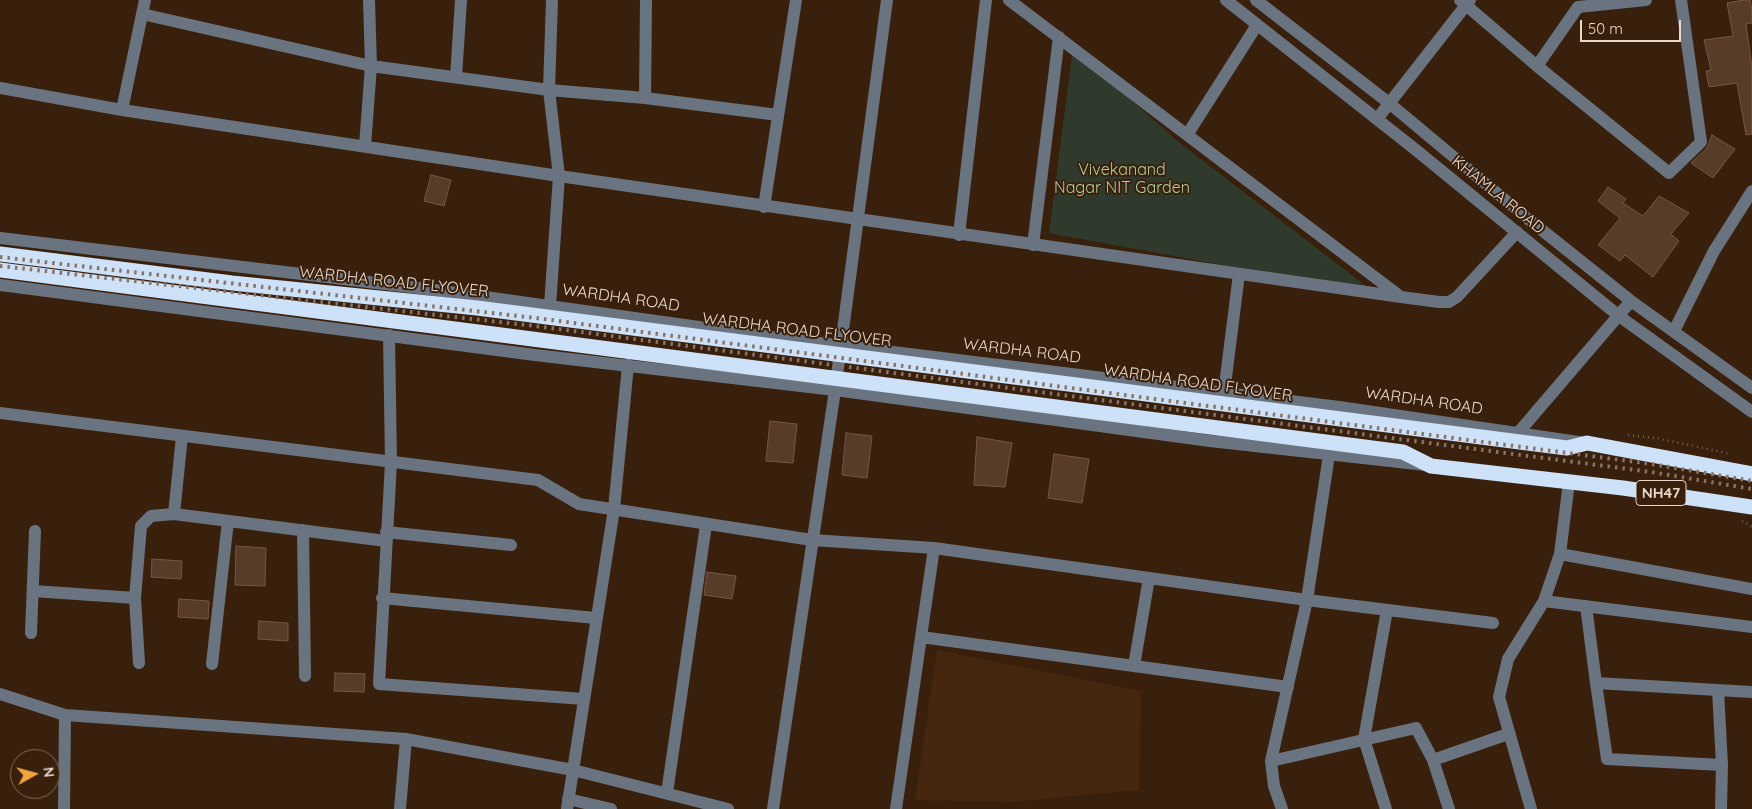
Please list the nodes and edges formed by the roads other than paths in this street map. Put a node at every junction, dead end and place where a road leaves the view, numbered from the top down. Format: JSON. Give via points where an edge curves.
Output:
{"nodes":[{"id":1,"x":145,"y":0,"type":"edge"},
{"id":2,"x":369,"y":0,"type":"edge"},
{"id":3,"x":461,"y":0,"type":"edge"},
{"id":4,"x":552,"y":0,"type":"edge"},
{"id":5,"x":646,"y":0,"type":"edge"},
{"id":6,"x":796,"y":0,"type":"edge"},
{"id":7,"x":888,"y":0,"type":"edge"},
{"id":8,"x":986,"y":0,"type":"edge"},
{"id":9,"x":1009,"y":0,"type":"edge"},
{"id":10,"x":1226,"y":0,"type":"edge"},
{"id":11,"x":1256,"y":0,"type":"edge"},
{"id":12,"x":1646,"y":0,"type":"edge"},
{"id":13,"x":1681,"y":0,"type":"edge"},
{"id":14,"x":1466,"y":1,"type":"edge"},
{"id":15,"x":1577,"y":4,"type":"edge"},
{"id":16,"x":142,"y":14,"type":"junction"},
{"id":17,"x":1257,"y":25,"type":"junction"},
{"id":18,"x":1058,"y":37,"type":"junction"},
{"id":19,"x":371,"y":66,"type":"junction"},
{"id":20,"x":1537,"y":66,"type":"junction"},
{"id":21,"x":456,"y":78,"type":"junction"},
{"id":22,"x":0,"y":88,"type":"edge"},
{"id":23,"x":549,"y":90,"type":"junction"},
{"id":24,"x":645,"y":98,"type":"junction"},
{"id":25,"x":1389,"y":103,"type":"junction"},
{"id":26,"x":122,"y":110,"type":"junction"},
{"id":27,"x":778,"y":114,"type":"junction"},
{"id":28,"x":1377,"y":119,"type":"junction"},
{"id":29,"x":1187,"y":135,"type":"junction"},
{"id":30,"x":364,"y":146,"type":"junction"},
{"id":31,"x":559,"y":176,"type":"junction"},
{"id":32,"x":1752,"y":192,"type":"edge"},
{"id":33,"x":764,"y":207,"type":"junction"},
{"id":34,"x":858,"y":221,"type":"junction"},
{"id":35,"x":1517,"y":232,"type":"junction"},
{"id":36,"x":959,"y":235,"type":"junction"},
{"id":37,"x":0,"y":238,"type":"edge"},
{"id":38,"x":1033,"y":245,"type":"junction"},
{"id":39,"x":0,"y":254,"type":"edge"},
{"id":40,"x":0,"y":270,"type":"edge"},
{"id":41,"x":1239,"y":274,"type":"junction"},
{"id":42,"x":0,"y":285,"type":"edge"},
{"id":43,"x":1401,"y":297,"type":"junction"},
{"id":44,"x":1632,"y":301,"type":"junction"},
{"id":45,"x":550,"y":306,"type":"junction"},
{"id":46,"x":1619,"y":316,"type":"junction"},
{"id":47,"x":1674,"y":331,"type":"junction"},
{"id":48,"x":389,"y":335,"type":"junction"},
{"id":49,"x":840,"y":345,"type":"junction"},
{"id":50,"x":628,"y":365,"type":"junction"},
{"id":51,"x":1752,"y":388,"type":"edge"},
{"id":52,"x":835,"y":390,"type":"junction"},
{"id":53,"x":1224,"y":393,"type":"junction"},
{"id":54,"x":1752,"y":412,"type":"edge"},
{"id":55,"x":0,"y":413,"type":"edge"},
{"id":56,"x":1518,"y":433,"type":"junction"},
{"id":57,"x":182,"y":436,"type":"junction"},
{"id":58,"x":1587,"y":443,"type":"junction"},
{"id":59,"x":1329,"y":455,"type":"junction"},
{"id":60,"x":391,"y":462,"type":"junction"},
{"id":61,"x":1431,"y":466,"type":"junction"},
{"id":62,"x":1752,"y":474,"type":"edge"},
{"id":63,"x":1569,"y":482,"type":"junction"},
{"id":64,"x":1752,"y":507,"type":"edge"},
{"id":65,"x":614,"y":509,"type":"junction"},
{"id":66,"x":174,"y":514,"type":"junction"},
{"id":67,"x":228,"y":521,"type":"junction"},
{"id":68,"x":706,"y":525,"type":"junction"},
{"id":69,"x":303,"y":530,"type":"junction"},
{"id":70,"x":35,"y":531,"type":"dead end"},
{"id":71,"x":386,"y":537,"type":"junction"},
{"id":72,"x":812,"y":540,"type":"junction"},
{"id":73,"x":511,"y":545,"type":"dead end"},
{"id":74,"x":934,"y":548,"type":"junction"},
{"id":75,"x":1560,"y":554,"type":"junction"},
{"id":76,"x":1148,"y":578,"type":"junction"},
{"id":77,"x":1752,"y":589,"type":"edge"},
{"id":78,"x":33,"y":591,"type":"junction"},
{"id":79,"x":135,"y":598,"type":"junction"},
{"id":80,"x":382,"y":598,"type":"junction"},
{"id":81,"x":1307,"y":600,"type":"junction"},
{"id":82,"x":1544,"y":601,"type":"junction"},
{"id":83,"x":1586,"y":606,"type":"junction"},
{"id":84,"x":1387,"y":610,"type":"junction"},
{"id":85,"x":596,"y":618,"type":"junction"},
{"id":86,"x":1493,"y":623,"type":"dead end"},
{"id":87,"x":1752,"y":627,"type":"edge"},
{"id":88,"x":31,"y":633,"type":"dead end"},
{"id":89,"x":921,"y":637,"type":"junction"},
{"id":90,"x":139,"y":663,"type":"dead end"},
{"id":91,"x":212,"y":664,"type":"dead end"},
{"id":92,"x":1134,"y":666,"type":"junction"},
{"id":93,"x":305,"y":676,"type":"dead end"},
{"id":94,"x":1596,"y":682,"type":"junction"},
{"id":95,"x":1288,"y":687,"type":"junction"},
{"id":96,"x":1718,"y":690,"type":"junction"},
{"id":97,"x":1752,"y":692,"type":"edge"},
{"id":98,"x":0,"y":694,"type":"edge"},
{"id":99,"x":584,"y":699,"type":"junction"},
{"id":100,"x":65,"y":715,"type":"junction"},
{"id":101,"x":1508,"y":734,"type":"junction"},
{"id":102,"x":406,"y":739,"type":"junction"},
{"id":103,"x":1364,"y":739,"type":"junction"},
{"id":104,"x":1433,"y":760,"type":"junction"},
{"id":105,"x":1271,"y":761,"type":"junction"},
{"id":106,"x":1722,"y":765,"type":"junction"},
{"id":107,"x":572,"y":773,"type":"junction"},
{"id":108,"x":668,"y":793,"type":"junction"},
{"id":109,"x":568,"y":801,"type":"edge"},
{"id":110,"x":64,"y":809,"type":"edge"},
{"id":111,"x":400,"y":809,"type":"edge"},
{"id":112,"x":610,"y":809,"type":"edge"},
{"id":113,"x":728,"y":809,"type":"edge"},
{"id":114,"x":773,"y":809,"type":"edge"},
{"id":115,"x":896,"y":809,"type":"edge"},
{"id":116,"x":1282,"y":809,"type":"edge"},
{"id":117,"x":1386,"y":809,"type":"edge"},
{"id":118,"x":1449,"y":809,"type":"edge"},
{"id":119,"x":1532,"y":809,"type":"edge"},
{"id":120,"x":1721,"y":809,"type":"edge"}],
"edges":[{"from":1,"to":16,"type":"street"},
{"from":2,"to":19,"type":"street"},
{"from":3,"to":21,"type":"street"},
{"from":4,"to":23,"type":"street"},
{"from":5,"to":24,"type":"street"},
{"from":6,"to":27,"type":"street"},
{"from":7,"to":34,"type":"street"},
{"from":8,"to":36,"type":"street"},
{"from":9,"to":18,"type":"street"},
{"from":10,"to":17,"type":"street","name":"KHAMLA ROAD"},
{"from":11,"to":25,"type":"street","name":"KHAMLA ROAD"},
{"from":12,"to":15,"type":"street"},
{"from":13,"to":20,"type":"street","via":[[1701,142],[1669,174]]},
{"from":14,"to":20,"type":"street"},
{"from":14,"to":25,"type":"street"},
{"from":15,"to":20,"type":"street"},
{"from":16,"to":19,"type":"street"},
{"from":16,"to":26,"type":"street"},
{"from":17,"to":28,"type":"street","name":"KHAMLA ROAD"},
{"from":17,"to":29,"type":"street"},
{"from":18,"to":29,"type":"street"},
{"from":18,"to":38,"type":"street"},
{"from":19,"to":21,"type":"street"},
{"from":19,"to":30,"type":"street"},
{"from":21,"to":23,"type":"street"},
{"from":22,"to":26,"type":"street"},
{"from":23,"to":24,"type":"street"},
{"from":23,"to":31,"type":"street"},
{"from":24,"to":27,"type":"street"},
{"from":25,"to":28,"type":"street"},
{"from":25,"to":44,"type":"street","name":"KHAMLA ROAD"},
{"from":26,"to":30,"type":"street"},
{"from":27,"to":33,"type":"street"},
{"from":28,"to":35,"type":"street","name":"KHAMLA ROAD"},
{"from":29,"to":43,"type":"street"},
{"from":30,"to":31,"type":"street"},
{"from":31,"to":33,"type":"street"},
{"from":31,"to":45,"type":"street"},
{"from":32,"to":47,"type":"street","via":[[1714,251]]},
{"from":33,"to":34,"type":"street"},
{"from":34,"to":36,"type":"street"},
{"from":34,"to":49,"type":"street"},
{"from":35,"to":43,"type":"street","via":[[1449,302]]},
{"from":35,"to":46,"type":"street","name":"KHAMLA ROAD"},
{"from":36,"to":38,"type":"street"},
{"from":37,"to":45,"type":"street","name":"WARDHA ROAD","number":"NH47"},
{"from":38,"to":41,"type":"street"},
{"from":39,"to":58,"type":"highway","name":"WARDHA ROAD FLYOVER","via":[[232,283],[496,310],[1567,448]]},
{"from":40,"to":61,"type":"highway","via":[[1403,452]]},
{"from":41,"to":43,"type":"street"},
{"from":41,"to":53,"type":"street"},
{"from":42,"to":48,"type":"street","number":"NH47"},
{"from":44,"to":46,"type":"street"},
{"from":44,"to":47,"type":"street","name":"KHAMLA ROAD"},
{"from":45,"to":49,"type":"street","name":"WARDHA ROAD","number":"NH47"},
{"from":46,"to":54,"type":"street","name":"KHAMLA ROAD"},
{"from":46,"to":56,"type":"street"},
{"from":47,"to":51,"type":"street","name":"KHAMLA ROAD"},
{"from":48,"to":50,"type":"street","number":"NH47"},
{"from":48,"to":60,"type":"street"},
{"from":49,"to":52,"type":"street"},
{"from":49,"to":53,"type":"street","name":"WARDHA ROAD","number":"NH47"},
{"from":50,"to":52,"type":"street","number":"NH47"},
{"from":50,"to":65,"type":"street"},
{"from":52,"to":59,"type":"street","number":"NH47"},
{"from":52,"to":72,"type":"street"},
{"from":53,"to":56,"type":"street","name":"WARDHA ROAD","number":"NH47"},
{"from":55,"to":57,"type":"street"},
{"from":56,"to":58,"type":"street","name":"WARDHA ROAD","number":"NH47"},
{"from":57,"to":60,"type":"street"},
{"from":57,"to":66,"type":"street"},
{"from":58,"to":62,"type":"highway","name":"WARDHA ROAD","number":"NH47"},
{"from":59,"to":61,"type":"street","number":"NH47"},
{"from":59,"to":81,"type":"street"},
{"from":60,"to":65,"type":"street","via":[[538,480],[579,504]]},
{"from":60,"to":71,"type":"street"},
{"from":61,"to":63,"type":"highway","number":"NH47"},
{"from":63,"to":64,"type":"highway","number":"NH47"},
{"from":63,"to":75,"type":"street"},
{"from":65,"to":68,"type":"street"},
{"from":65,"to":85,"type":"street"},
{"from":66,"to":67,"type":"street"},
{"from":66,"to":79,"type":"street","via":[[151,516],[141,526]]},
{"from":67,"to":69,"type":"street"},
{"from":67,"to":91,"type":"street"},
{"from":68,"to":72,"type":"street"},
{"from":68,"to":108,"type":"street"},
{"from":69,"to":71,"type":"street"},
{"from":69,"to":93,"type":"street"},
{"from":70,"to":78,"type":"street"},
{"from":71,"to":73,"type":"street"},
{"from":71,"to":80,"type":"street"},
{"from":72,"to":74,"type":"street"},
{"from":72,"to":114,"type":"street"},
{"from":74,"to":76,"type":"street"},
{"from":74,"to":89,"type":"street"},
{"from":75,"to":77,"type":"street"},
{"from":75,"to":82,"type":"street"},
{"from":76,"to":81,"type":"street"},
{"from":76,"to":92,"type":"street"},
{"from":78,"to":79,"type":"street"},
{"from":78,"to":88,"type":"street"},
{"from":79,"to":90,"type":"street"},
{"from":80,"to":85,"type":"street"},
{"from":80,"to":99,"type":"street","via":[[378,684]]},
{"from":81,"to":84,"type":"street"},
{"from":81,"to":95,"type":"street"},
{"from":82,"to":83,"type":"street"},
{"from":82,"to":101,"type":"street","via":[[1508,659],[1499,696]]},
{"from":83,"to":87,"type":"street"},
{"from":83,"to":94,"type":"street"},
{"from":84,"to":86,"type":"street"},
{"from":84,"to":103,"type":"street"},
{"from":85,"to":99,"type":"street"},
{"from":89,"to":92,"type":"street"},
{"from":89,"to":115,"type":"street"},
{"from":92,"to":95,"type":"street"},
{"from":94,"to":96,"type":"street"},
{"from":94,"to":106,"type":"street","via":[[1607,759]]},
{"from":95,"to":105,"type":"street"},
{"from":96,"to":97,"type":"street"},
{"from":96,"to":106,"type":"street"},
{"from":98,"to":100,"type":"street"},
{"from":99,"to":107,"type":"street"},
{"from":100,"to":102,"type":"street"},
{"from":100,"to":110,"type":"street"},
{"from":101,"to":104,"type":"street"},
{"from":101,"to":119,"type":"street"},
{"from":102,"to":107,"type":"street"},
{"from":102,"to":111,"type":"street"},
{"from":103,"to":104,"type":"street","via":[[1416,728]]},
{"from":103,"to":105,"type":"street"},
{"from":103,"to":117,"type":"street"},
{"from":104,"to":118,"type":"street"},
{"from":105,"to":116,"type":"street","via":[[1274,786]]},
{"from":106,"to":120,"type":"street"},
{"from":107,"to":108,"type":"street"},
{"from":107,"to":109,"type":"street"},
{"from":108,"to":113,"type":"street"},
{"from":109,"to":112,"type":"street"}]}
